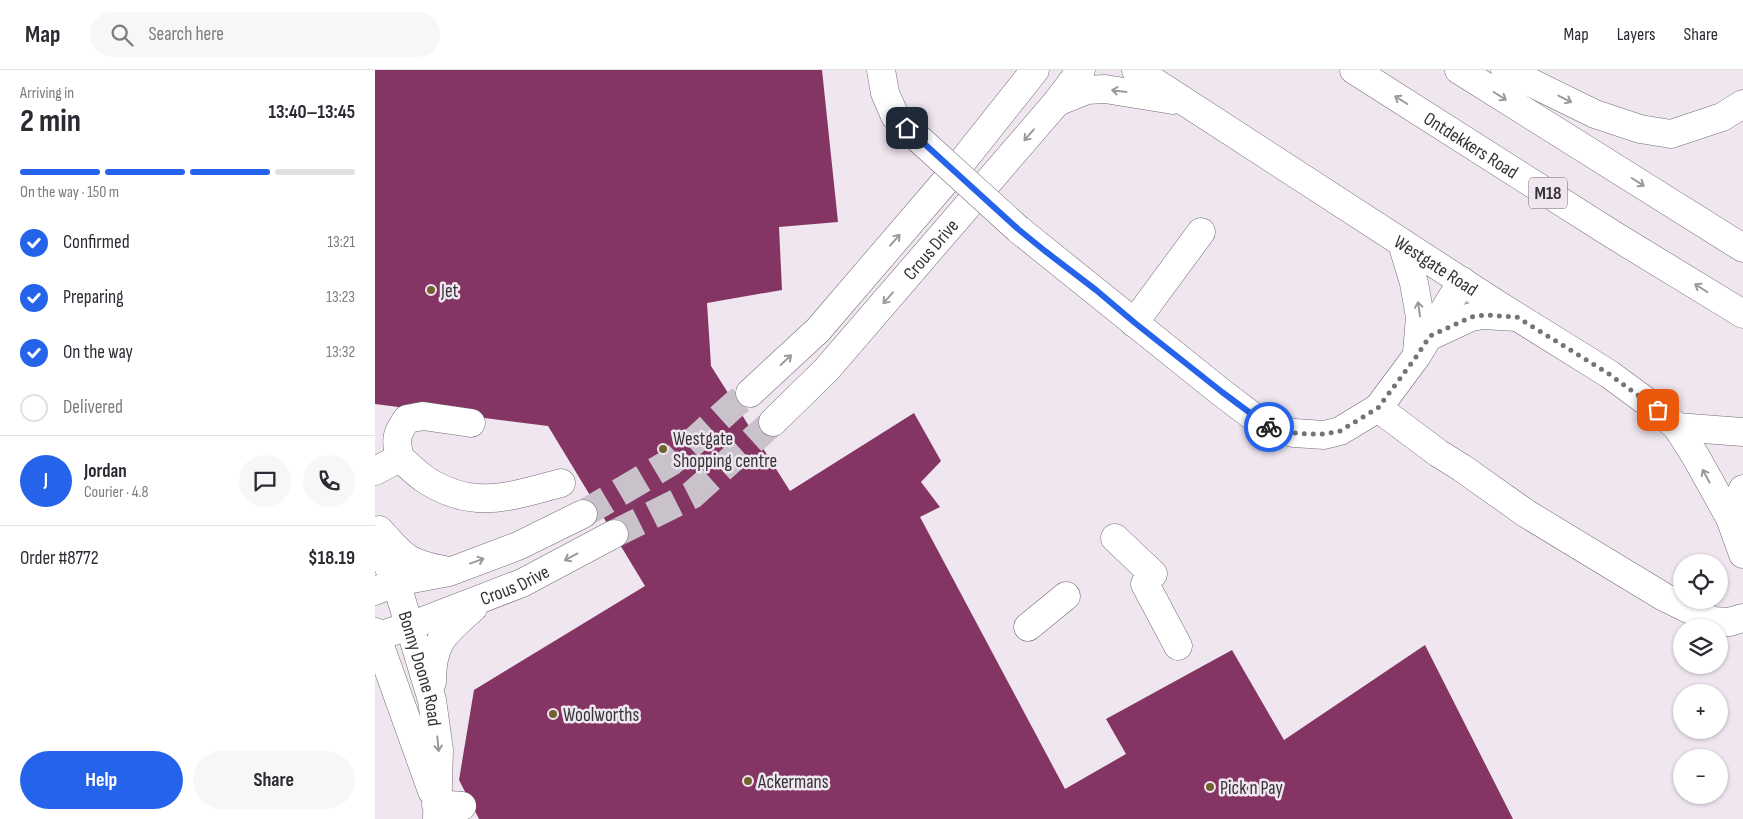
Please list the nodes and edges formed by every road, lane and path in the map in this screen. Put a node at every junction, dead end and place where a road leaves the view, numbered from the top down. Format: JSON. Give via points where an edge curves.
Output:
{"nodes":[{"id":1,"x":881,"y":70,"type":"edge"},
{"id":2,"x":1081,"y":70,"type":"edge"},
{"id":3,"x":1136,"y":70,"type":"edge"},
{"id":4,"x":1354,"y":70,"type":"edge"},
{"id":5,"x":1459,"y":70,"type":"edge"},
{"id":6,"x":1505,"y":70,"type":"edge"},
{"id":7,"x":1030,"y":73,"type":"edge"},
{"id":8,"x":1057,"y":102,"type":"junction"},
{"id":9,"x":1185,"y":102,"type":"junction"},
{"id":10,"x":1743,"y":104,"type":"edge"},
{"id":11,"x":1743,"y":118,"type":"edge"},
{"id":12,"x":1671,"y":134,"type":"junction"},
{"id":13,"x":1201,"y":232,"type":"dead end"},
{"id":14,"x":1402,"y":242,"type":"junction"},
{"id":15,"x":1743,"y":248,"type":"edge"},
{"id":16,"x":1462,"y":281,"type":"junction"},
{"id":17,"x":1743,"y":314,"type":"edge"},
{"id":18,"x":1517,"y":317,"type":"junction"},
{"id":19,"x":1135,"y":323,"type":"junction"},
{"id":20,"x":1423,"y":347,"type":"junction"},
{"id":21,"x":750,"y":393,"type":"tunnel mouth"},
{"id":22,"x":1378,"y":408,"type":"junction"},
{"id":23,"x":773,"y":422,"type":"tunnel mouth"},
{"id":24,"x":471,"y":423,"type":"dead end"},
{"id":25,"x":1677,"y":428,"type":"junction"},
{"id":26,"x":1743,"y":432,"type":"edge"},
{"id":27,"x":399,"y":458,"type":"junction"},
{"id":28,"x":375,"y":471,"type":"edge"},
{"id":29,"x":561,"y":483,"type":"dead end"},
{"id":30,"x":1743,"y":489,"type":"edge"},
{"id":31,"x":583,"y":514,"type":"tunnel mouth"},
{"id":32,"x":1730,"y":518,"type":"junction"},
{"id":33,"x":375,"y":526,"type":"edge"},
{"id":34,"x":614,"y":534,"type":"tunnel mouth"},
{"id":35,"x":1115,"y":538,"type":"dead end"},
{"id":36,"x":375,"y":539,"type":"edge"},
{"id":37,"x":1743,"y":554,"type":"edge"},
{"id":38,"x":449,"y":572,"type":"junction"},
{"id":39,"x":386,"y":586,"type":"edge"},
{"id":40,"x":1066,"y":596,"type":"dead end"},
{"id":41,"x":485,"y":597,"type":"junction"},
{"id":42,"x":1743,"y":618,"type":"edge"},
{"id":43,"x":411,"y":626,"type":"junction"},
{"id":44,"x":1028,"y":627,"type":"dead end"},
{"id":45,"x":376,"y":636,"type":"edge"},
{"id":46,"x":1178,"y":646,"type":"dead end"},
{"id":47,"x":375,"y":682,"type":"edge"},
{"id":48,"x":433,"y":700,"type":"junction"},
{"id":49,"x":405,"y":718,"type":"junction"},
{"id":50,"x":445,"y":809,"type":"edge"}],
"edges":[{"from":1,"to":19,"type":"street","bridge":true,"via":[[885,93],[895,116],[1018,229]]},
{"from":2,"to":8,"type":"street","name":"Crous Drive"},
{"from":3,"to":9,"type":"street","name":"Westgate Road"},
{"from":17,"to":4,"type":"street","name":"Ontdekkers Road","number":"M18","one_way":true},
{"from":5,"to":15,"type":"street","one_way":true},
{"from":6,"to":12,"type":"street","one_way":true,"via":[[1595,114],[1640,129]]},
{"from":21,"to":7,"type":"street","name":"Crous Drive","one_way":true,"via":[[818,330],[962,162]]},
{"from":9,"to":8,"type":"street","one_way":true,"via":[[1105,89],[1087,90]]},
{"from":8,"to":23,"type":"street","name":"Crous Drive","one_way":true,"via":[[827,369]]},
{"from":9,"to":14,"type":"street","name":"Westgate Road"},
{"from":10,"to":12,"type":"street","via":[[1722,117]]},
{"from":11,"to":12,"type":"street","via":[[1715,130]]},
{"from":13,"to":19,"type":"street"},
{"from":14,"to":16,"type":"street","name":"Westgate Road"},
{"from":20,"to":14,"type":"street","one_way":true,"via":[[1414,284]]},
{"from":16,"to":18,"type":"street","name":"Westgate Road"},
{"from":16,"to":20,"type":"street"},
{"from":18,"to":20,"type":"street","via":[[1471,317]]},
{"from":18,"to":25,"type":"street","name":"Westgate Road","via":[[1609,374]]},
{"from":19,"to":22,"type":"street","via":[[1267,426],[1294,433],[1324,434],[1340,431]]},
{"from":20,"to":22,"type":"street"},
{"from":22,"to":42,"type":"street","via":[[1527,514],[1664,597],[1713,621],[1729,622]]},
{"from":24,"to":27,"type":"street","via":[[423,416],[407,419],[398,431]]},
{"from":25,"to":26,"type":"street"},
{"from":32,"to":25,"type":"street","name":"Westgate Road","one_way":true},
{"from":27,"to":28,"type":"street"},
{"from":27,"to":29,"type":"street","via":[[425,480],[451,493],[475,499],[505,497]]},
{"from":30,"to":32,"type":"street"},
{"from":38,"to":31,"type":"street","name":"Crous Drive","one_way":true,"via":[[518,546]]},
{"from":32,"to":37,"type":"street","name":"Westgate Road"},
{"from":33,"to":38,"type":"street","via":[[409,559]]},
{"from":34,"to":41,"type":"street","name":"Crous Drive","one_way":true,"via":[[522,583]]},
{"from":35,"to":46,"type":"street","via":[[1149,579]]},
{"from":36,"to":39,"type":"street","name":"Bonny Doone Road"},
{"from":38,"to":39,"type":"street","name":"Crous Drive"},
{"from":39,"to":43,"type":"street","name":"Bonny Doone Road"},
{"from":40,"to":44,"type":"street"},
{"from":41,"to":43,"type":"street","name":"Crous Drive"},
{"from":41,"to":48,"type":"street","via":[[448,630],[437,646],[432,664]]},
{"from":43,"to":45,"type":"street","name":"Crous Drive"},
{"from":43,"to":48,"type":"street","name":"Bonny Doone Road"},
{"from":45,"to":49,"type":"street","name":"Bonny Doone Road"},
{"from":47,"to":49,"type":"street"},
{"from":48,"to":50,"type":"street","name":"Bonny Doone Road","one_way":true},
{"from":49,"to":50,"type":"street","name":"Bonny Doone Road"}]}
